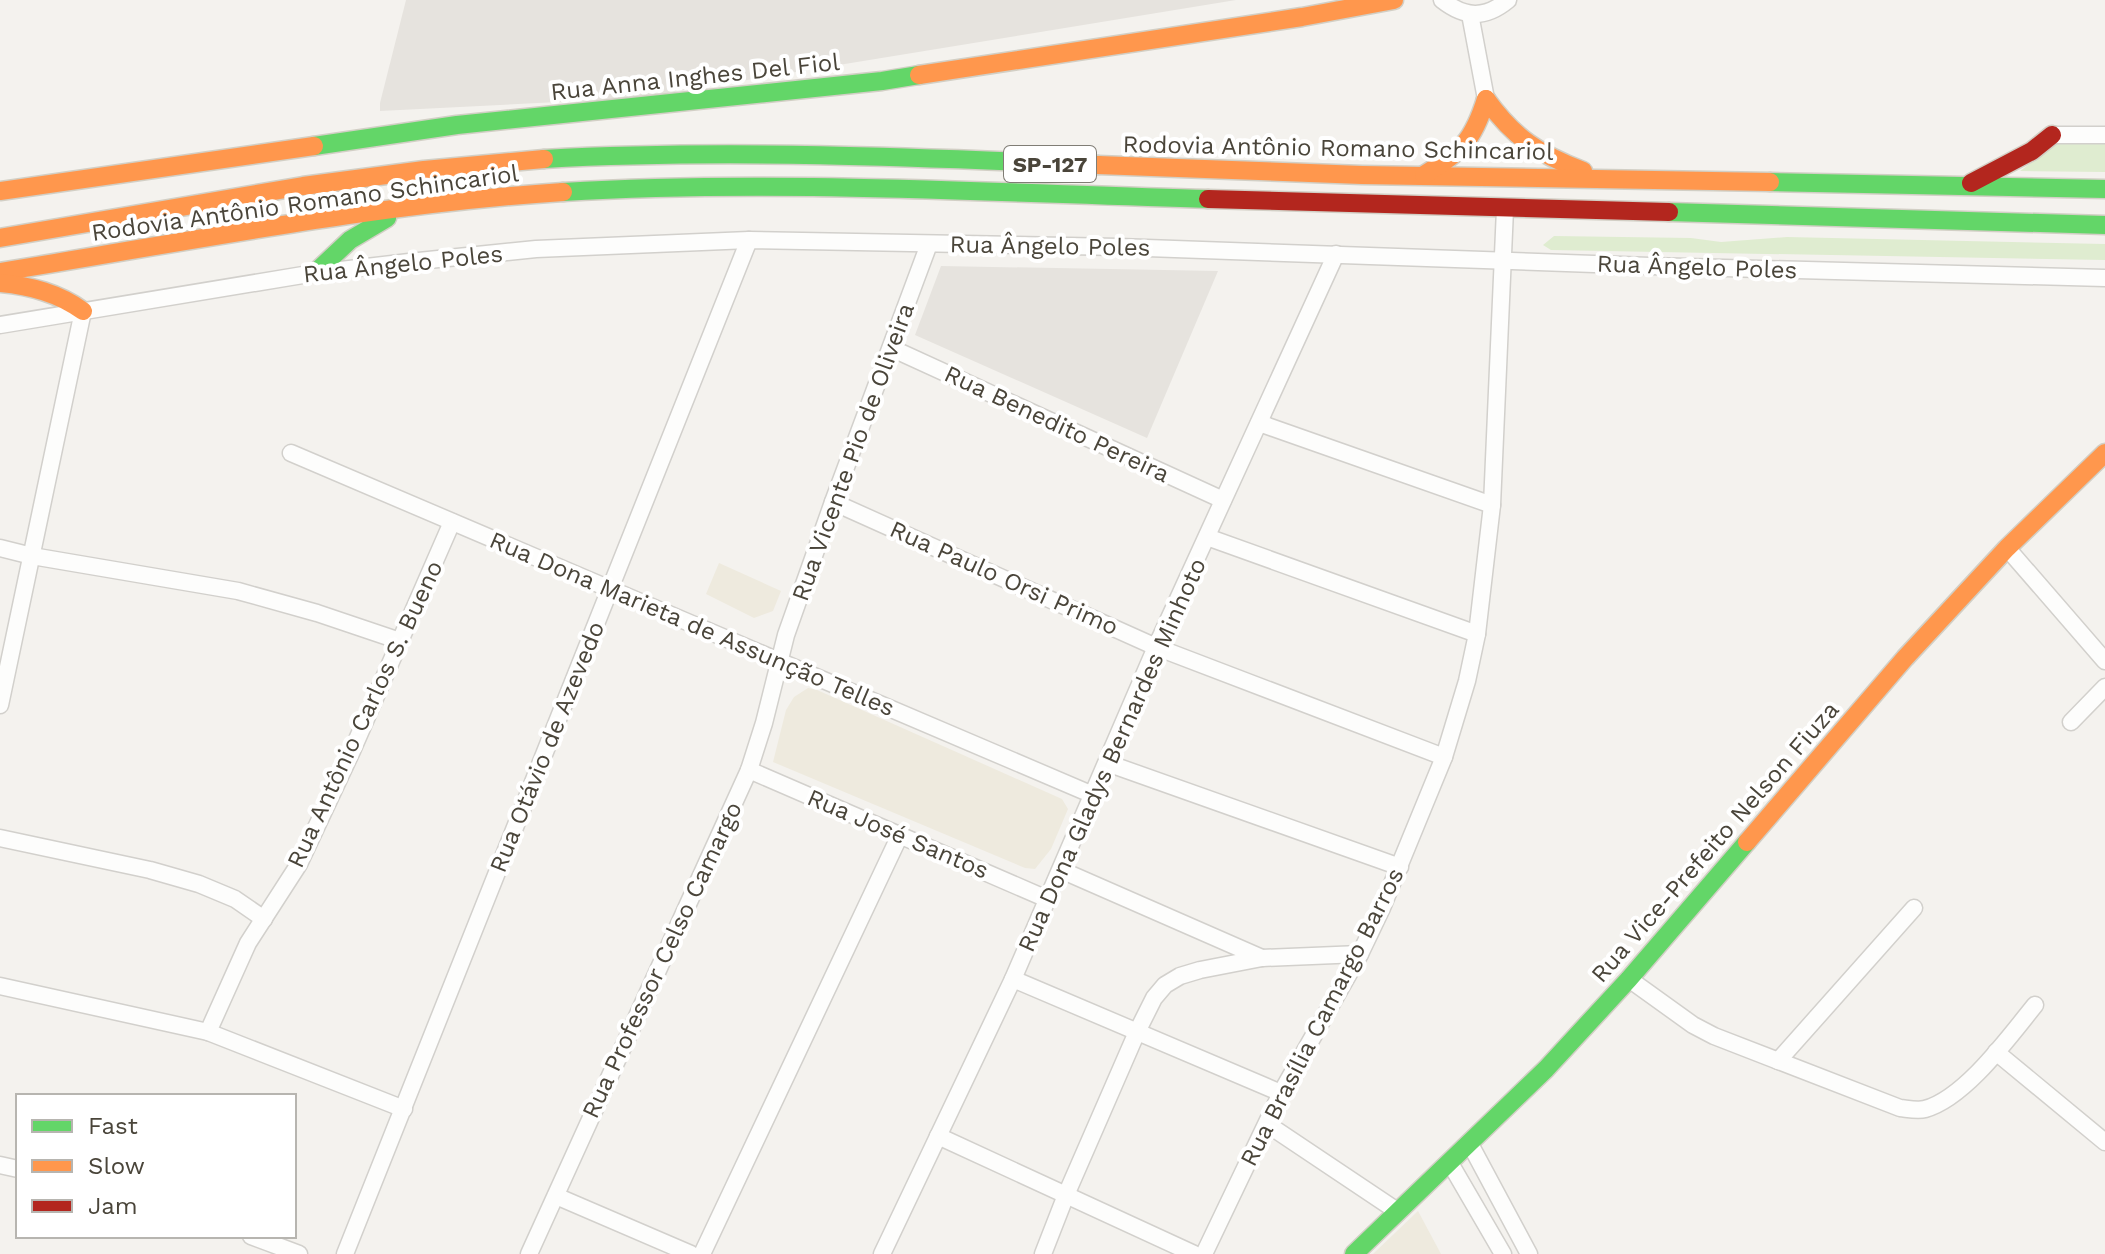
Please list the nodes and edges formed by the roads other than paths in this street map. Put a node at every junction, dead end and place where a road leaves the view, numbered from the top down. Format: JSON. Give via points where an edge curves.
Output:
{"nodes":[{"id":1,"x":1394,"y":0,"type":"edge"},
{"id":2,"x":1442,"y":0,"type":"edge"},
{"id":3,"x":1508,"y":0,"type":"edge"},
{"id":4,"x":1470,"y":14,"type":"junction"},
{"id":5,"x":1486,"y":99,"type":"junction"},
{"id":6,"x":2052,"y":135,"type":"joint"},
{"id":7,"x":2105,"y":135,"type":"edge"},
{"id":8,"x":1424,"y":175,"type":"junction"},
{"id":9,"x":1603,"y":179,"type":"junction"},
{"id":10,"x":1969,"y":184,"type":"junction"},
{"id":11,"x":2105,"y":189,"type":"edge"},
{"id":12,"x":0,"y":191,"type":"edge"},
{"id":13,"x":404,"y":208,"type":"junction"},
{"id":14,"x":1505,"y":209,"type":"junction"},
{"id":15,"x":2105,"y":225,"type":"edge"},
{"id":16,"x":0,"y":238,"type":"edge"},
{"id":17,"x":749,"y":240,"type":"junction"},
{"id":18,"x":929,"y":244,"type":"junction"},
{"id":19,"x":1336,"y":254,"type":"junction"},
{"id":20,"x":1504,"y":261,"type":"junction"},
{"id":21,"x":0,"y":272,"type":"edge"},
{"id":22,"x":315,"y":273,"type":"junction"},
{"id":23,"x":2105,"y":278,"type":"edge"},
{"id":24,"x":0,"y":283,"type":"edge"},
{"id":25,"x":83,"y":311,"type":"junction"},
{"id":26,"x":0,"y":325,"type":"edge"},
{"id":27,"x":891,"y":348,"type":"junction"},
{"id":28,"x":1259,"y":423,"type":"junction"},
{"id":29,"x":291,"y":453,"type":"dead end"},
{"id":30,"x":2105,"y":453,"type":"edge"},
{"id":31,"x":1223,"y":500,"type":"junction"},
{"id":32,"x":833,"y":502,"type":"junction"},
{"id":33,"x":1492,"y":505,"type":"junction"},
{"id":34,"x":452,"y":522,"type":"junction"},
{"id":35,"x":1207,"y":537,"type":"junction"},
{"id":36,"x":0,"y":548,"type":"edge"},
{"id":37,"x":2007,"y":548,"type":"junction"},
{"id":38,"x":32,"y":556,"type":"junction"},
{"id":39,"x":609,"y":588,"type":"junction"},
{"id":40,"x":1477,"y":634,"type":"junction"},
{"id":41,"x":400,"y":641,"type":"junction"},
{"id":42,"x":1156,"y":647,"type":"junction"},
{"id":43,"x":779,"y":661,"type":"junction"},
{"id":44,"x":2105,"y":661,"type":"edge"},
{"id":45,"x":2105,"y":687,"type":"edge"},
{"id":46,"x":0,"y":705,"type":"edge"},
{"id":47,"x":2071,"y":722,"type":"dead end"},
{"id":48,"x":1444,"y":757,"type":"junction"},
{"id":49,"x":1107,"y":763,"type":"junction"},
{"id":50,"x":749,"y":770,"type":"junction"},
{"id":51,"x":1093,"y":795,"type":"junction"},
{"id":52,"x":900,"y":835,"type":"junction"},
{"id":53,"x":0,"y":838,"type":"edge"},
{"id":54,"x":1400,"y":867,"type":"junction"},
{"id":55,"x":1061,"y":870,"type":"junction"},
{"id":56,"x":1047,"y":899,"type":"junction"},
{"id":57,"x":1914,"y":908,"type":"dead end"},
{"id":58,"x":264,"y":919,"type":"junction"},
{"id":59,"x":1360,"y":954,"type":"junction"},
{"id":60,"x":1262,"y":958,"type":"junction"},
{"id":61,"x":1013,"y":979,"type":"junction"},
{"id":62,"x":1629,"y":979,"type":"junction"},
{"id":63,"x":0,"y":986,"type":"edge"},
{"id":64,"x":2035,"y":1005,"type":"dead end"},
{"id":65,"x":208,"y":1032,"type":"junction"},
{"id":66,"x":1137,"y":1032,"type":"junction"},
{"id":67,"x":1996,"y":1052,"type":"junction"},
{"id":68,"x":1778,"y":1061,"type":"junction"},
{"id":69,"x":1281,"y":1093,"type":"junction"},
{"id":70,"x":404,"y":1109,"type":"junction"},
{"id":71,"x":1267,"y":1124,"type":"junction"},
{"id":72,"x":938,"y":1136,"type":"junction"},
{"id":73,"x":2105,"y":1142,"type":"edge"},
{"id":74,"x":1470,"y":1144,"type":"junction"},
{"id":75,"x":1450,"y":1163,"type":"junction"},
{"id":76,"x":1066,"y":1195,"type":"junction"},
{"id":77,"x":556,"y":1196,"type":"junction"},
{"id":78,"x":1397,"y":1211,"type":"junction"},
{"id":79,"x":256,"y":1238,"type":"edge"},
{"id":80,"x":299,"y":1254,"type":"edge"},
{"id":81,"x":345,"y":1254,"type":"edge"},
{"id":82,"x":529,"y":1254,"type":"edge"},
{"id":83,"x":691,"y":1254,"type":"edge"},
{"id":84,"x":702,"y":1254,"type":"edge"},
{"id":85,"x":882,"y":1254,"type":"edge"},
{"id":86,"x":1043,"y":1254,"type":"edge"},
{"id":87,"x":1194,"y":1254,"type":"edge"},
{"id":88,"x":1204,"y":1254,"type":"edge"},
{"id":89,"x":1354,"y":1254,"type":"edge"},
{"id":90,"x":1503,"y":1254,"type":"edge"},
{"id":91,"x":1529,"y":1254,"type":"edge"}],
"edges":[{"from":1,"to":12,"type":"main road","name":"Rua Anna Inghes Del Fiol","via":[[882,81],[457,125]]},
{"from":2,"to":4,"type":"street"},
{"from":3,"to":4,"type":"street","via":[[1484,14]]},
{"from":4,"to":5,"type":"street"},
{"from":5,"to":8,"type":"main road","via":[[1468,144]]},
{"from":5,"to":9,"type":"main road","via":[[1532,149]]},
{"from":6,"to":7,"type":"street"},
{"from":6,"to":10,"type":"main road"},
{"from":8,"to":9,"type":"main road","name":"Rodovia Antônio Romano Schincariol","number":"SP-127"},
{"from":8,"to":16,"type":"main road","name":"Rodovia Antônio Romano Schincariol","number":"SP-127","via":[[832,155],[549,159],[300,186]]},
{"from":9,"to":10,"type":"main road","name":"Rodovia Antônio Romano Schincariol","number":"SP-127"},
{"from":10,"to":11,"type":"main road","name":"Rodovia Antônio Romano Schincariol","number":"SP-127"},
{"from":13,"to":14,"type":"main road","name":"Rodovia Antônio Romano Schincariol","number":"SP-127","via":[[565,192],[756,187]]},
{"from":13,"to":21,"type":"main road","name":"Rodovia Antônio Romano Schincariol","number":"SP-127"},
{"from":13,"to":22,"type":"main road","via":[[350,240]]},
{"from":14,"to":15,"type":"main road","name":"Rodovia Antônio Romano Schincariol","number":"SP-127"},
{"from":14,"to":20,"type":"street","name":"Rua Brasília Camargo Barros"},
{"from":17,"to":18,"type":"street","name":"Rua Ângelo Poles"},
{"from":17,"to":22,"type":"street","name":"Rua Ângelo Poles","via":[[536,249]]},
{"from":17,"to":39,"type":"street","name":"Rua Otávio de Azevedo"},
{"from":18,"to":19,"type":"street","name":"Rua Ângelo Poles"},
{"from":18,"to":27,"type":"street","name":"Rua Vicente Pio de Oliveira"},
{"from":19,"to":20,"type":"street","name":"Rua Ângelo Poles"},
{"from":19,"to":28,"type":"street","name":"Rua Dona Gladys Bernardes Minhoto"},
{"from":20,"to":23,"type":"street","name":"Rua Ângelo Poles"},
{"from":20,"to":33,"type":"street","name":"Rua Brasília Camargo Barros"},
{"from":22,"to":25,"type":"street","name":"Rua Ângelo Poles"},
{"from":24,"to":25,"type":"main road","via":[[45,290]]},
{"from":25,"to":26,"type":"street","name":"Rua Ângelo Poles"},
{"from":25,"to":38,"type":"street"},
{"from":27,"to":31,"type":"street","name":"Rua Benedito Pereira"},
{"from":27,"to":32,"type":"street","name":"Rua Vicente Pio de Oliveira"},
{"from":28,"to":31,"type":"street","name":"Rua Dona Gladys Bernardes Minhoto"},
{"from":28,"to":33,"type":"street"},
{"from":29,"to":34,"type":"street","name":"Rua Dona Marieta de Assunção Telles"},
{"from":30,"to":37,"type":"main road","name":"Rua Vice-Prefeito Nelson Fiuza"},
{"from":31,"to":35,"type":"street","name":"Rua Dona Gladys Bernardes Minhoto"},
{"from":32,"to":42,"type":"street","name":"Rua Paulo Orsi Primo"},
{"from":32,"to":43,"type":"street","name":"Rua Vicente Pio de Oliveira"},
{"from":33,"to":40,"type":"street","name":"Rua Brasília Camargo Barros"},
{"from":34,"to":39,"type":"street","name":"Rua Dona Marieta de Assunção Telles"},
{"from":34,"to":41,"type":"street","name":"Rua Antônio Carlos S. Bueno"},
{"from":35,"to":40,"type":"street"},
{"from":35,"to":42,"type":"street","name":"Rua Dona Gladys Bernardes Minhoto"},
{"from":36,"to":38,"type":"street"},
{"from":37,"to":44,"type":"street"},
{"from":37,"to":62,"type":"main road","name":"Rua Vice-Prefeito Nelson Fiuza","via":[[1905,658]]},
{"from":38,"to":41,"type":"street","via":[[238,591]]},
{"from":38,"to":46,"type":"street"},
{"from":39,"to":43,"type":"street","name":"Rua Dona Marieta de Assunção Telles"},
{"from":39,"to":70,"type":"street","name":"Rua Otávio de Azevedo"},
{"from":40,"to":48,"type":"street","name":"Rua Brasília Camargo Barros"},
{"from":41,"to":58,"type":"street","name":"Rua Antônio Carlos S. Bueno","via":[[299,864]]},
{"from":42,"to":48,"type":"street","name":"Rua Paulo Orsi Primo"},
{"from":42,"to":49,"type":"street","name":"Rua Dona Gladys Bernardes Minhoto"},
{"from":43,"to":50,"type":"street","name":"Rua Professor Celso Camargo"},
{"from":43,"to":51,"type":"street","name":"Rua Dona Marieta de Assunção Telles"},
{"from":45,"to":47,"type":"street"},
{"from":48,"to":54,"type":"street","name":"Rua Brasília Camargo Barros"},
{"from":49,"to":51,"type":"street","name":"Rua Dona Gladys Bernardes Minhoto"},
{"from":49,"to":54,"type":"street"},
{"from":50,"to":52,"type":"street","name":"Rua José Santos"},
{"from":50,"to":77,"type":"street","name":"Rua Professor Celso Camargo"},
{"from":51,"to":55,"type":"street","name":"Rua Dona Gladys Bernardes Minhoto"},
{"from":52,"to":56,"type":"street","name":"Rua José Santos"},
{"from":52,"to":84,"type":"street"},
{"from":53,"to":58,"type":"street","via":[[199,884]]},
{"from":54,"to":59,"type":"street","name":"Rua Brasília Camargo Barros"},
{"from":55,"to":56,"type":"street","name":"Rua Dona Gladys Bernardes Minhoto"},
{"from":55,"to":60,"type":"street"},
{"from":56,"to":61,"type":"street","name":"Rua Dona Gladys Bernardes Minhoto"},
{"from":57,"to":68,"type":"street"},
{"from":58,"to":65,"type":"street","name":"Rua Antônio Carlos S. Bueno"},
{"from":59,"to":60,"type":"street"},
{"from":59,"to":69,"type":"street","name":"Rua Brasília Camargo Barros"},
{"from":60,"to":66,"type":"street","via":[[1180,976],[1154,998]]},
{"from":61,"to":66,"type":"street"},
{"from":61,"to":72,"type":"street","name":"Rua Dona Gladys Bernardes Minhoto"},
{"from":62,"to":68,"type":"street","via":[[1693,1025]]},
{"from":62,"to":74,"type":"main road","name":"Rua Vice-Prefeito Nelson Fiuza"},
{"from":63,"to":65,"type":"street"},
{"from":64,"to":67,"type":"street"},
{"from":65,"to":70,"type":"street"},
{"from":66,"to":69,"type":"street"},
{"from":66,"to":76,"type":"street"},
{"from":67,"to":68,"type":"street","via":[[1962,1088],[1922,1110],[1900,1108]]},
{"from":67,"to":73,"type":"street"},
{"from":69,"to":71,"type":"street","name":"Rua Brasília Camargo Barros"},
{"from":70,"to":81,"type":"street","name":"Rua Otávio de Azevedo"},
{"from":71,"to":78,"type":"street"},
{"from":71,"to":88,"type":"street","name":"Rua Brasília Camargo Barros"},
{"from":72,"to":76,"type":"street"},
{"from":72,"to":85,"type":"street","name":"Rua Dona Gladys Bernardes Minhoto"},
{"from":74,"to":75,"type":"main road","name":"Rua Vice-Prefeito Nelson Fiuza"},
{"from":74,"to":91,"type":"street"},
{"from":75,"to":78,"type":"main road","name":"Rua Vice-Prefeito Nelson Fiuza"},
{"from":75,"to":90,"type":"street"},
{"from":76,"to":86,"type":"street"},
{"from":76,"to":87,"type":"street"},
{"from":77,"to":82,"type":"street","name":"Rua Professor Celso Camargo"},
{"from":77,"to":83,"type":"street"},
{"from":78,"to":89,"type":"main road","name":"Rua Vice-Prefeito Nelson Fiuza"},
{"from":79,"to":80,"type":"street"}]}
